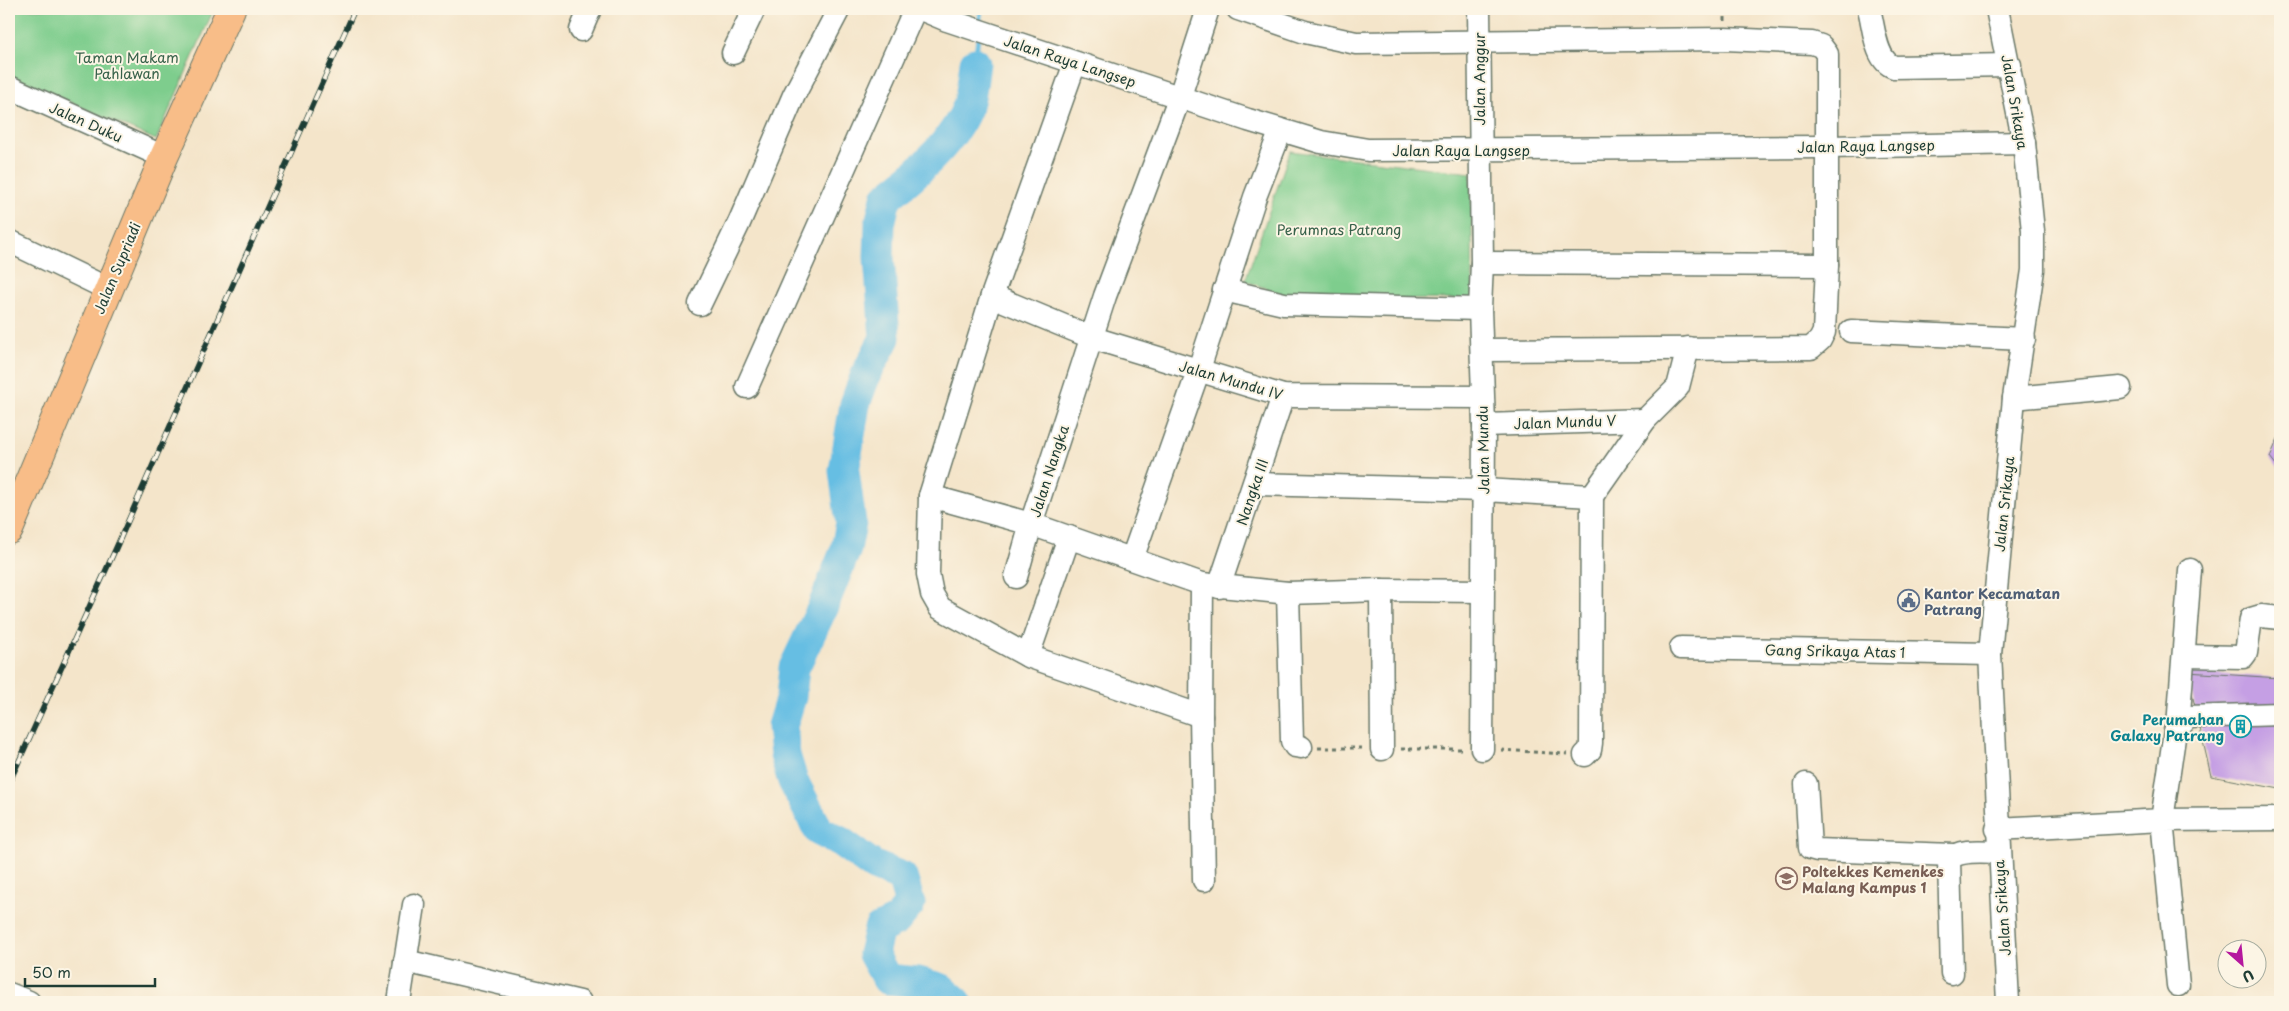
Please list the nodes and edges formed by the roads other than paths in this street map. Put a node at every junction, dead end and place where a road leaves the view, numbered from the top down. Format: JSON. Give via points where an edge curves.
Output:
{"nodes":[{"id":1,"x":231,"y":9,"type":"edge"},
{"id":2,"x":590,"y":9,"type":"edge"},
{"id":3,"x":754,"y":9,"type":"edge"},
{"id":4,"x":839,"y":9,"type":"edge"},
{"id":5,"x":915,"y":9,"type":"edge"},
{"id":6,"x":921,"y":9,"type":"edge"},
{"id":7,"x":1208,"y":9,"type":"edge"},
{"id":8,"x":1238,"y":9,"type":"edge"},
{"id":9,"x":1479,"y":9,"type":"edge"},
{"id":10,"x":1869,"y":9,"type":"edge"},
{"id":11,"x":1997,"y":9,"type":"edge"},
{"id":12,"x":582,"y":30,"type":"dead end"},
{"id":13,"x":1479,"y":43,"type":"junction"},
{"id":14,"x":733,"y":53,"type":"dead end"},
{"id":15,"x":1075,"y":63,"type":"junction"},
{"id":16,"x":2010,"y":65,"type":"junction"},
{"id":17,"x":9,"y":87,"type":"edge"},
{"id":18,"x":1180,"y":96,"type":"junction"},
{"id":19,"x":1280,"y":130,"type":"junction"},
{"id":20,"x":2024,"y":143,"type":"junction"},
{"id":21,"x":1828,"y":148,"type":"junction"},
{"id":22,"x":1479,"y":150,"type":"junction"},
{"id":23,"x":164,"y":157,"type":"junction"},
{"id":24,"x":9,"y":242,"type":"edge"},
{"id":25,"x":1482,"y":263,"type":"junction"},
{"id":26,"x":1827,"y":264,"type":"junction"},
{"id":27,"x":108,"y":290,"type":"junction"},
{"id":28,"x":1224,"y":290,"type":"junction"},
{"id":29,"x":992,"y":296,"type":"junction"},
{"id":30,"x":700,"y":304,"type":"dead end"},
{"id":31,"x":1480,"y":309,"type":"junction"},
{"id":32,"x":1851,"y":331,"type":"dead end"},
{"id":33,"x":1093,"y":338,"type":"junction"},
{"id":34,"x":2024,"y":339,"type":"junction"},
{"id":35,"x":1688,"y":348,"type":"junction"},
{"id":36,"x":1482,"y":350,"type":"junction"},
{"id":37,"x":1198,"y":372,"type":"junction"},
{"id":38,"x":747,"y":386,"type":"dead end"},
{"id":39,"x":2120,"y":388,"type":"dead end"},
{"id":40,"x":1283,"y":396,"type":"junction"},
{"id":41,"x":1482,"y":397,"type":"junction"},
{"id":42,"x":2014,"y":398,"type":"junction"},
{"id":43,"x":1645,"y":420,"type":"junction"},
{"id":44,"x":1484,"y":425,"type":"junction"},
{"id":45,"x":1255,"y":484,"type":"junction"},
{"id":46,"x":1484,"y":490,"type":"junction"},
{"id":47,"x":930,"y":496,"type":"junction"},
{"id":48,"x":1592,"y":496,"type":"junction"},
{"id":49,"x":1031,"y":524,"type":"junction"},
{"id":50,"x":9,"y":530,"type":"edge"},
{"id":51,"x":1069,"y":538,"type":"junction"},
{"id":52,"x":1132,"y":559,"type":"junction"},
{"id":53,"x":2190,"y":570,"type":"dead end"},
{"id":54,"x":1016,"y":577,"type":"dead end"},
{"id":55,"x":1211,"y":585,"type":"junction"},
{"id":56,"x":1381,"y":590,"type":"junction"},
{"id":57,"x":1482,"y":591,"type":"junction"},
{"id":58,"x":1288,"y":593,"type":"junction"},
{"id":59,"x":2280,"y":618,"type":"edge"},
{"id":60,"x":1681,"y":648,"type":"dead end"},
{"id":61,"x":1990,"y":654,"type":"junction"},
{"id":62,"x":1028,"y":656,"type":"junction"},
{"id":63,"x":2184,"y":656,"type":"junction"},
{"id":64,"x":2280,"y":714,"type":"edge"},
{"id":65,"x":1201,"y":716,"type":"junction"},
{"id":66,"x":2178,"y":726,"type":"junction"},
{"id":67,"x":1301,"y":747,"type":"dead end"},
{"id":68,"x":1382,"y":749,"type":"dead end"},
{"id":69,"x":1482,"y":749,"type":"road end"},
{"id":70,"x":1585,"y":755,"type":"road end"},
{"id":71,"x":1806,"y":784,"type":"dead end"},
{"id":72,"x":2280,"y":819,"type":"edge"},
{"id":73,"x":2162,"y":820,"type":"junction"},
{"id":74,"x":1997,"y":829,"type":"junction"},
{"id":75,"x":1999,"y":852,"type":"junction"},
{"id":76,"x":1953,"y":855,"type":"junction"},
{"id":77,"x":1204,"y":880,"type":"dead end"},
{"id":78,"x":414,"y":905,"type":"dead end"},
{"id":79,"x":405,"y":961,"type":"junction"},
{"id":80,"x":1952,"y":973,"type":"dead end"},
{"id":81,"x":2178,"y":985,"type":"dead end"},
{"id":82,"x":9,"y":994,"type":"edge"},
{"id":83,"x":30,"y":1002,"type":"edge"},
{"id":84,"x":398,"y":1002,"type":"edge"},
{"id":85,"x":580,"y":1002,"type":"edge"},
{"id":86,"x":2008,"y":1002,"type":"edge"}],
"edges":[{"from":1,"to":23,"type":"main road","name":"Jalan Supriadi"},
{"from":2,"to":12,"type":"street"},
{"from":3,"to":14,"type":"street"},
{"from":4,"to":30,"type":"street","via":[[794,95]]},
{"from":5,"to":38,"type":"street"},
{"from":6,"to":15,"type":"street","name":"Jalan Raya Langsep"},
{"from":7,"to":18,"type":"street","name":"Jalan Nangka"},
{"from":8,"to":13,"type":"street","via":[[1305,32],[1356,43]]},
{"from":9,"to":13,"type":"street","name":"Jalan Anggur"},
{"from":10,"to":16,"type":"street","via":[[1886,65]]},
{"from":11,"to":16,"type":"street","name":"Jalan Srikaya"},
{"from":13,"to":21,"type":"street","via":[[1725,39],[1812,43],[1821,46],[1827,54]]},
{"from":13,"to":22,"type":"street","name":"Jalan Anggur"},
{"from":15,"to":18,"type":"street","name":"Jalan Raya Langsep"},
{"from":15,"to":29,"type":"street"},
{"from":16,"to":20,"type":"street","name":"Jalan Srikaya"},
{"from":17,"to":23,"type":"street","name":"Jalan Duku"},
{"from":18,"to":19,"type":"street","name":"Jalan Raya Langsep"},
{"from":18,"to":33,"type":"street","name":"Jalan Nangka","via":[[1137,208]]},
{"from":19,"to":22,"type":"street","name":"Jalan Raya Langsep","via":[[1321,142],[1368,150]]},
{"from":19,"to":28,"type":"street"},
{"from":20,"to":21,"type":"street","name":"Jalan Raya Langsep"},
{"from":20,"to":34,"type":"street","name":"Jalan Srikaya","via":[[2033,231],[2033,270]]},
{"from":21,"to":22,"type":"street","name":"Jalan Raya Langsep"},
{"from":21,"to":26,"type":"street"},
{"from":22,"to":25,"type":"street","name":"Jalan Mundu"},
{"from":23,"to":27,"type":"main road","name":"Jalan Supriadi"},
{"from":24,"to":27,"type":"street"},
{"from":25,"to":26,"type":"street"},
{"from":25,"to":31,"type":"street","name":"Jalan Mundu"},
{"from":26,"to":35,"type":"street","via":[[1824,332],[1811,348]]},
{"from":27,"to":50,"type":"main road","name":"Jalan Supriadi"},
{"from":28,"to":31,"type":"street","via":[[1284,304]]},
{"from":28,"to":37,"type":"street"},
{"from":29,"to":33,"type":"street","name":"Jalan Mundu IV"},
{"from":29,"to":47,"type":"street"},
{"from":31,"to":36,"type":"street","name":"Jalan Mundu"},
{"from":32,"to":34,"type":"street"},
{"from":33,"to":37,"type":"street","name":"Jalan Mundu IV"},
{"from":33,"to":49,"type":"street","name":"Jalan Nangka"},
{"from":34,"to":42,"type":"street","name":"Jalan Srikaya"},
{"from":35,"to":36,"type":"street"},
{"from":35,"to":43,"type":"street","via":[[1680,383]]},
{"from":36,"to":41,"type":"street","name":"Jalan Mundu"},
{"from":37,"to":40,"type":"street","name":"Jalan Mundu IV"},
{"from":37,"to":52,"type":"street"},
{"from":39,"to":42,"type":"street"},
{"from":40,"to":41,"type":"street","name":"Jalan Mundu IV"},
{"from":40,"to":45,"type":"street","name":"Nangka III"},
{"from":41,"to":44,"type":"street","name":"Jalan Mundu"},
{"from":42,"to":61,"type":"street","name":"Jalan Srikaya"},
{"from":43,"to":44,"type":"street","name":"Jalan Mundu V"},
{"from":43,"to":48,"type":"street"},
{"from":44,"to":46,"type":"street","name":"Jalan Mundu"},
{"from":45,"to":46,"type":"street"},
{"from":45,"to":55,"type":"street","name":"Nangka III"},
{"from":46,"to":48,"type":"street"},
{"from":46,"to":57,"type":"street","name":"Jalan Mundu"},
{"from":47,"to":49,"type":"street"},
{"from":47,"to":62,"type":"street","via":[[928,574],[932,594],[940,608]]},
{"from":48,"to":70,"type":"street","via":[[1591,743]]},
{"from":49,"to":51,"type":"street","name":"Jalan Nangka"},
{"from":49,"to":54,"type":"street"},
{"from":51,"to":52,"type":"street","name":"Jalan Nangka"},
{"from":51,"to":62,"type":"street"},
{"from":52,"to":55,"type":"street","name":"Jalan Nangka"},
{"from":53,"to":63,"type":"street"},
{"from":55,"to":58,"type":"street","name":"Jalan Nangka"},
{"from":55,"to":65,"type":"street","name":"Nangka III"},
{"from":56,"to":57,"type":"street","name":"Jalan Nangka"},
{"from":56,"to":58,"type":"street","name":"Jalan Nangka"},
{"from":56,"to":68,"type":"street"},
{"from":57,"to":69,"type":"street","name":"Jalan Mundu"},
{"from":58,"to":67,"type":"street","via":[[1292,741]]},
{"from":59,"to":63,"type":"street","via":[[2260,616],[2252,619],[2243,657]]},
{"from":60,"to":61,"type":"street","name":"Gang Srikaya Atas 1"},
{"from":61,"to":74,"type":"street","name":"Jalan Srikaya"},
{"from":62,"to":65,"type":"street"},
{"from":63,"to":66,"type":"street"},
{"from":64,"to":66,"type":"street","via":[[2188,717]]},
{"from":65,"to":77,"type":"street","name":"Nangka III"},
{"from":66,"to":73,"type":"street"},
{"from":71,"to":76,"type":"street","via":[[1810,848]]},
{"from":72,"to":73,"type":"street"},
{"from":73,"to":74,"type":"street"},
{"from":73,"to":81,"type":"street"},
{"from":74,"to":75,"type":"street","name":"Jalan Srikaya"},
{"from":75,"to":76,"type":"street"},
{"from":75,"to":86,"type":"street","name":"Jalan Srikaya"},
{"from":76,"to":80,"type":"street","via":[[1949,860]]},
{"from":78,"to":79,"type":"street"},
{"from":79,"to":84,"type":"street"},
{"from":79,"to":85,"type":"street"},
{"from":82,"to":83,"type":"street"}]}
